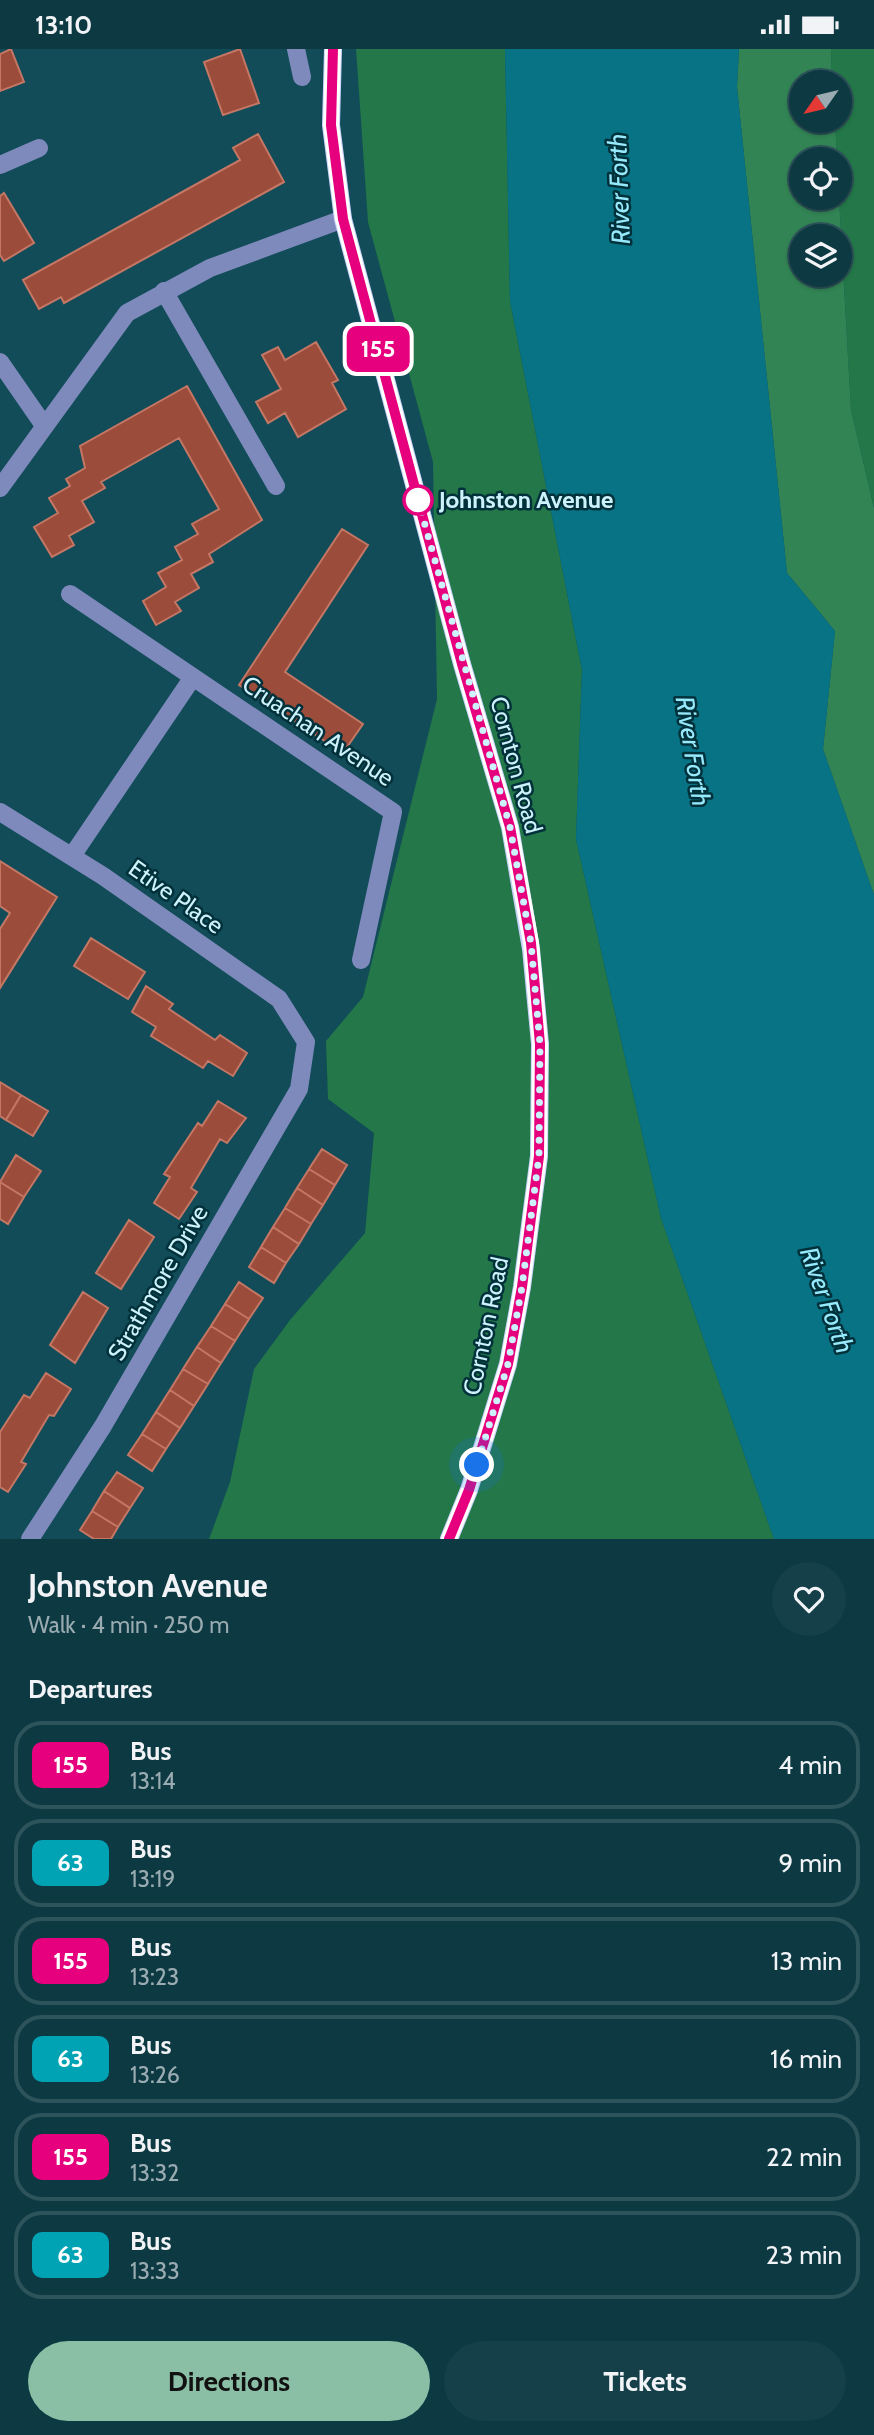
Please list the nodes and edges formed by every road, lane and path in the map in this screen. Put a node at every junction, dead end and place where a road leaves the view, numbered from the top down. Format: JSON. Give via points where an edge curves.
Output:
{"nodes":[{"id":1,"x":296,"y":49,"type":"edge"},
{"id":2,"x":333,"y":49,"type":"edge"},
{"id":3,"x":302,"y":77,"type":"dead end"},
{"id":4,"x":39,"y":148,"type":"dead end"},
{"id":5,"x":0,"y":165,"type":"edge"},
{"id":6,"x":343,"y":219,"type":"junction"},
{"id":7,"x":164,"y":291,"type":"junction"},
{"id":8,"x":0,"y":362,"type":"edge"},
{"id":9,"x":43,"y":424,"type":"junction"},
{"id":10,"x":276,"y":486,"type":"dead end"},
{"id":11,"x":0,"y":488,"type":"edge"},
{"id":12,"x":69,"y":594,"type":"dead end"},
{"id":13,"x":192,"y":677,"type":"junction"},
{"id":14,"x":0,"y":812,"type":"edge"},
{"id":15,"x":72,"y":856,"type":"junction"},
{"id":16,"x":361,"y":960,"type":"dead end"},
{"id":17,"x":306,"y":1042,"type":"joint"},
{"id":18,"x":30,"y":1539,"type":"edge"},
{"id":19,"x":449,"y":1539,"type":"edge"}],
"edges":[{"from":1,"to":3,"type":"street"},
{"from":2,"to":6,"type":"main road","name":"Cornton Road","via":[[331,125]]},
{"from":4,"to":5,"type":"street"},
{"from":6,"to":7,"type":"street","via":[[211,268]]},
{"from":6,"to":19,"type":"main road","name":"Cornton Road","via":[[510,827],[531,943],[540,1044],[539,1156],[508,1364]]},
{"from":7,"to":9,"type":"street","via":[[127,313]]},
{"from":7,"to":10,"type":"street"},
{"from":8,"to":9,"type":"street"},
{"from":9,"to":11,"type":"street"},
{"from":12,"to":13,"type":"street","name":"Cruachan Avenue"},
{"from":13,"to":15,"type":"street"},
{"from":13,"to":16,"type":"street","name":"Cruachan Avenue","via":[[393,812]]},
{"from":14,"to":15,"type":"street","name":"Etive Place"},
{"from":15,"to":17,"type":"street","name":"Etive Place","via":[[279,999]]},
{"from":17,"to":18,"type":"street","name":"Strathmore Drive","via":[[299,1089],[103,1426]]}]}
